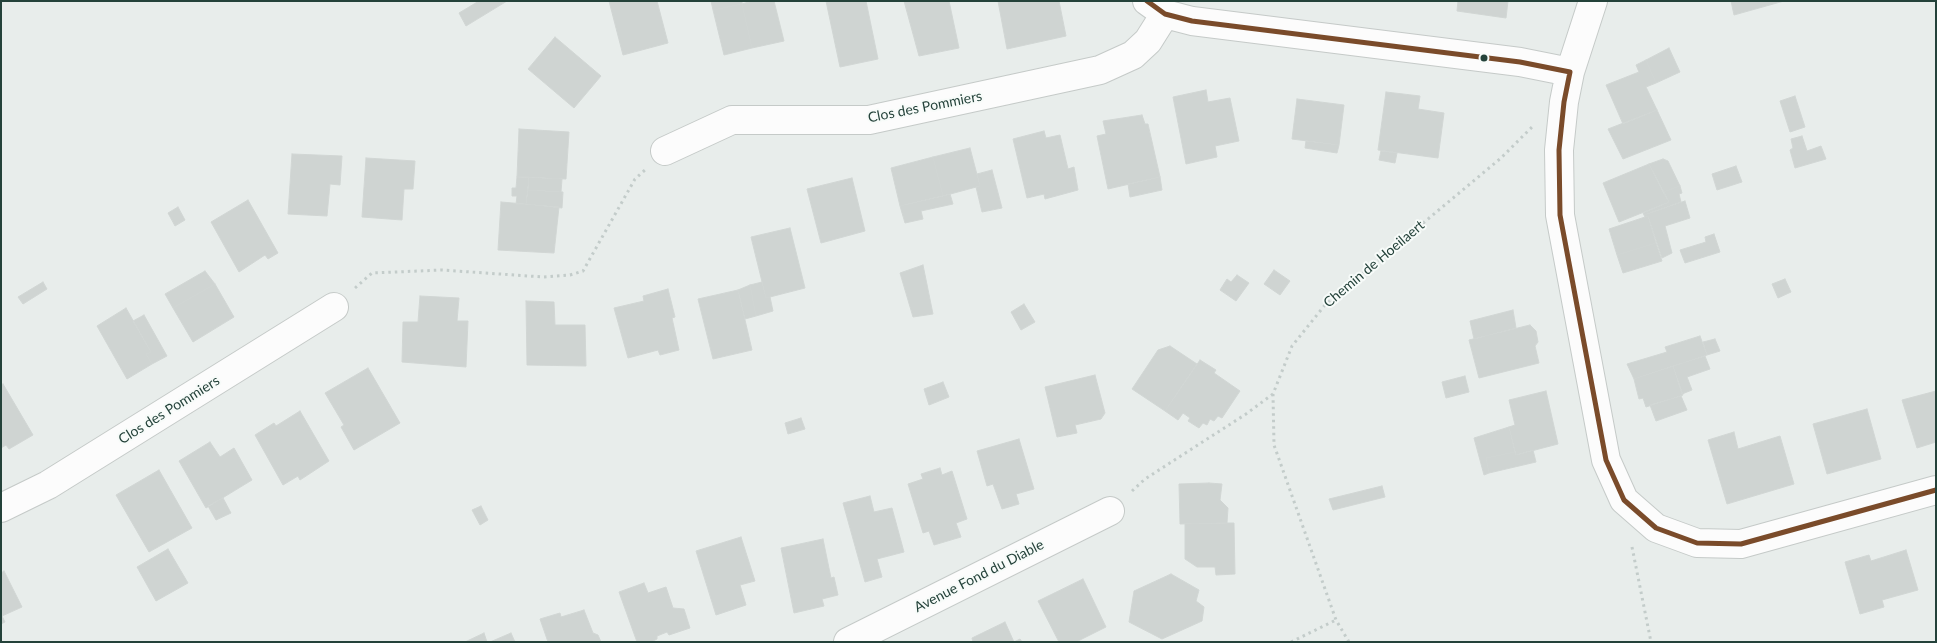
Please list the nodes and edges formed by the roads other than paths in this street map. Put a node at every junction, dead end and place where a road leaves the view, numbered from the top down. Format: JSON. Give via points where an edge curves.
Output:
{"nodes":[{"id":1,"x":1593,"y":1,"type":"edge"},
{"id":2,"x":1156,"y":8,"type":"edge"},
{"id":3,"x":1570,"y":72,"type":"junction"},
{"id":4,"x":665,"y":151,"type":"road end"},
{"id":5,"x":334,"y":306,"type":"road end"},
{"id":6,"x":1936,"y":490,"type":"edge"},
{"id":7,"x":1,"y":508,"type":"edge"},
{"id":8,"x":1110,"y":511,"type":"road end"},
{"id":9,"x":848,"y":642,"type":"edge"}],
"edges":[{"from":1,"to":3,"type":"street"},
{"from":2,"to":3,"type":"street","via":[[1192,22],[1520,62]]},
{"from":2,"to":4,"type":"street","name":"Clos des Pommiers","via":[[1148,41],[1133,55],[1100,70],[869,120],[732,120]]},
{"from":3,"to":6,"type":"street","via":[[1560,150],[1560,215],[1606,460],[1624,500],[1656,528],[1697,543],[1741,544]]},
{"from":5,"to":7,"type":"street","name":"Clos des Pommiers","via":[[48,485]]},
{"from":8,"to":9,"type":"street","name":"Avenue Fond du Diable"}]}
